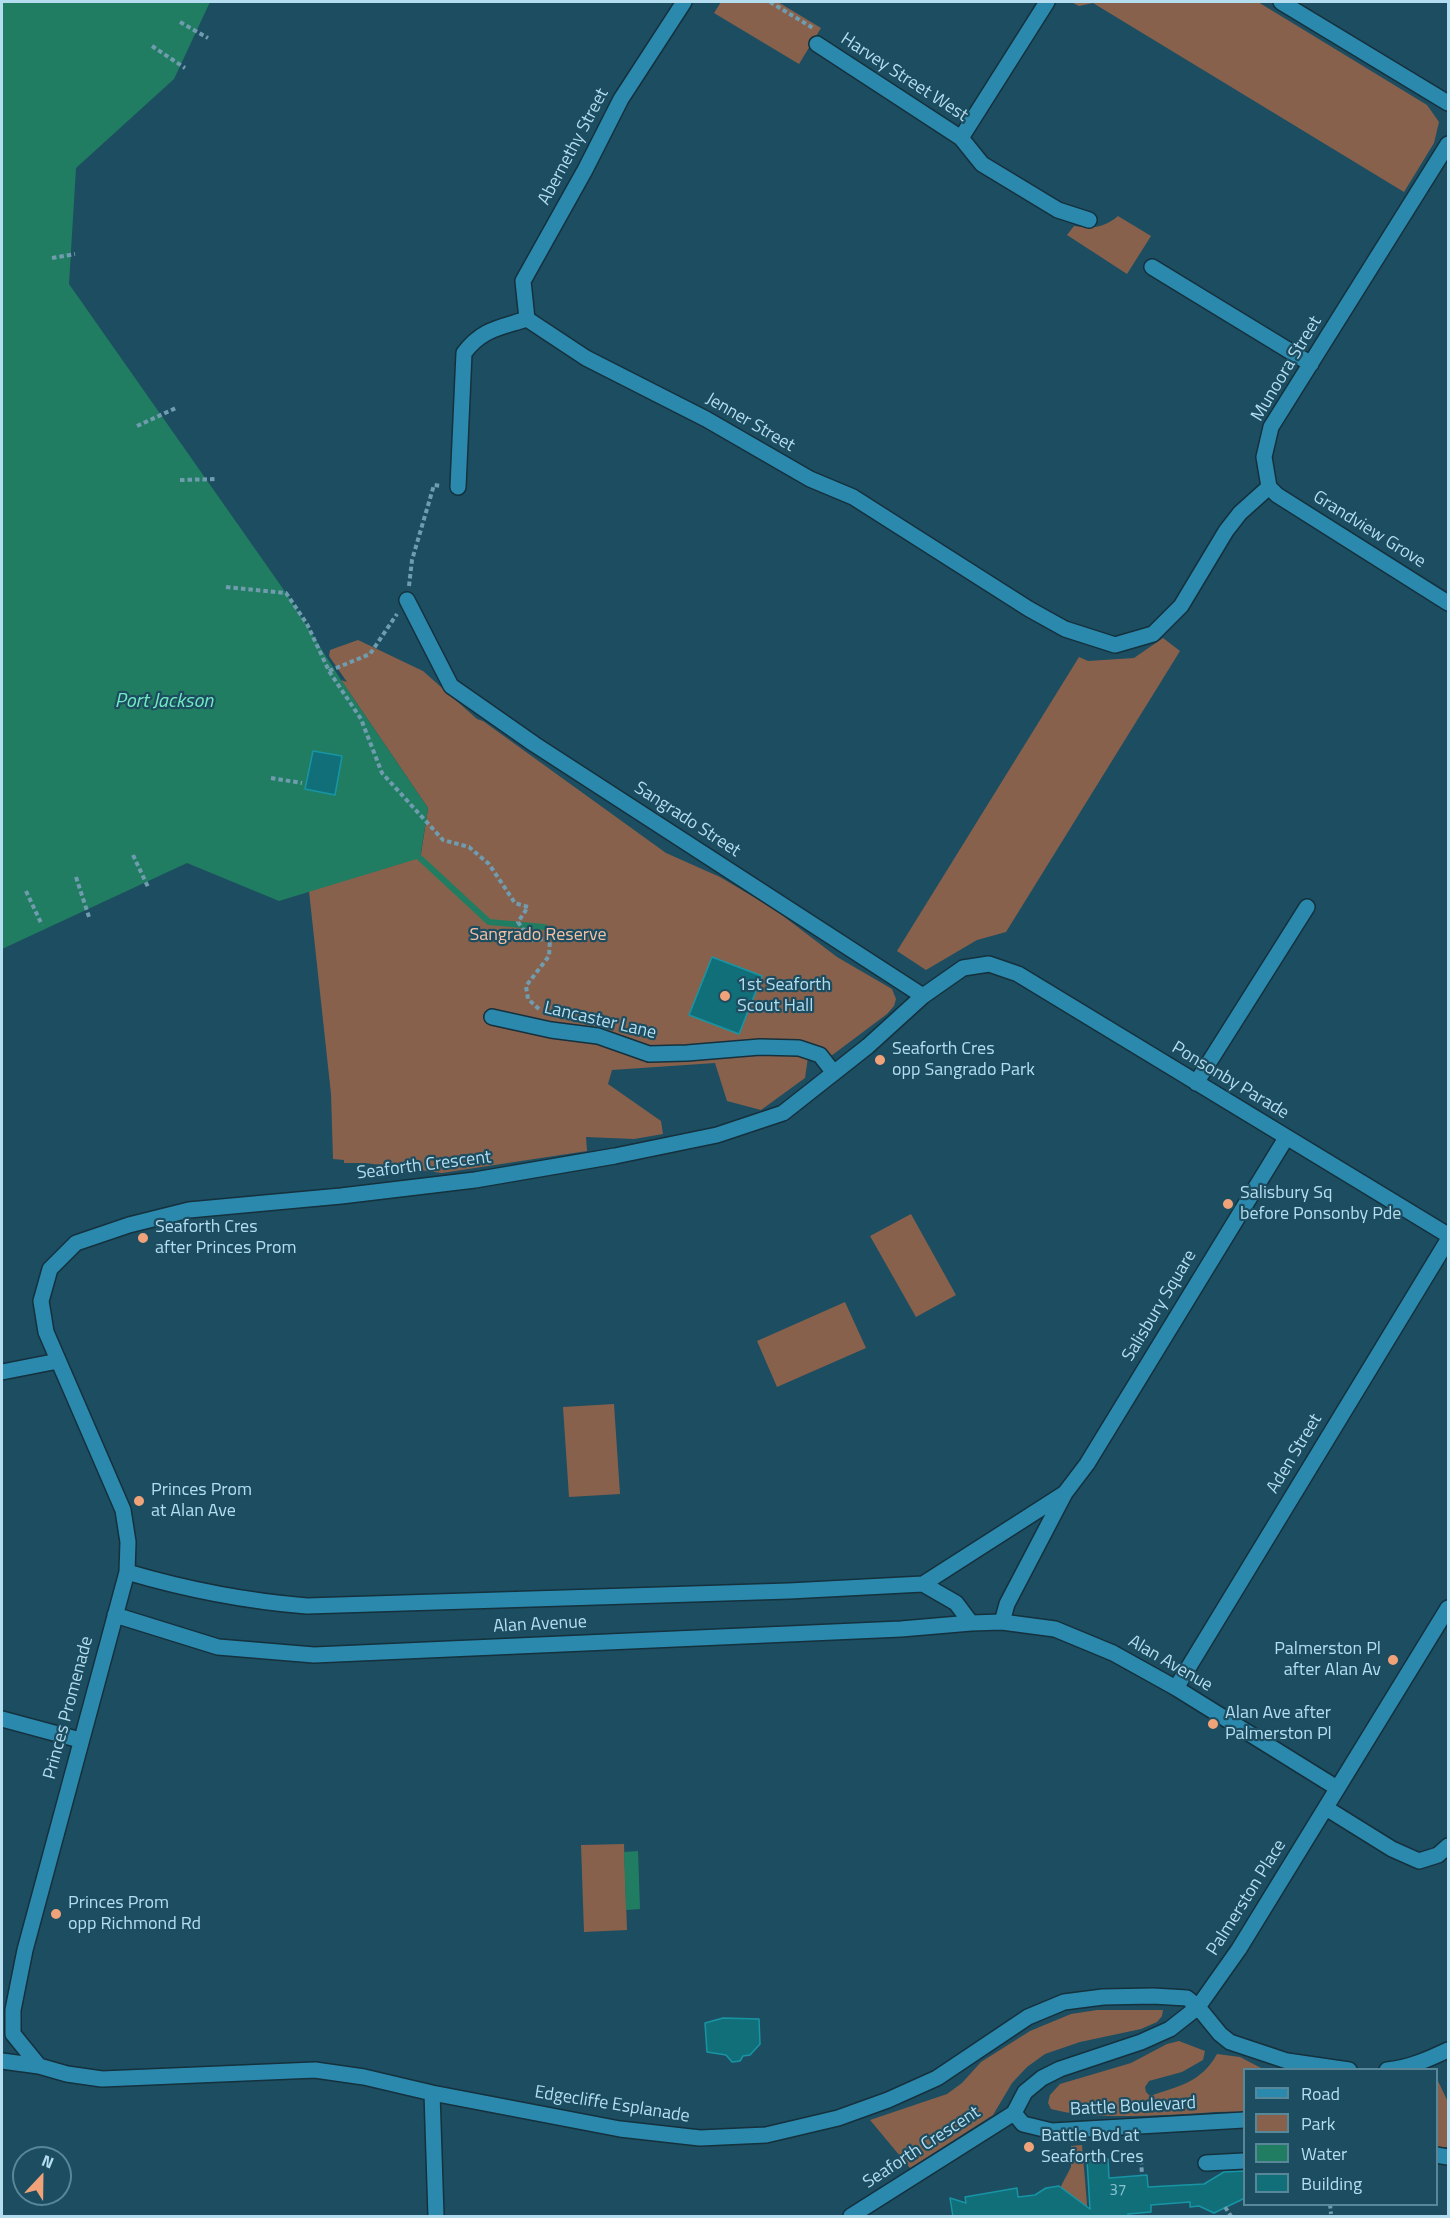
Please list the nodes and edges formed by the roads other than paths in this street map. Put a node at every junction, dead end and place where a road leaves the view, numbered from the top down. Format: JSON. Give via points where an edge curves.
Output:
{"nodes":[{"id":1,"x":684,"y":2,"type":"edge"},
{"id":2,"x":1047,"y":2,"type":"edge"},
{"id":3,"x":1281,"y":2,"type":"edge"},
{"id":4,"x":817,"y":44,"type":"road end"},
{"id":5,"x":1449,"y":103,"type":"edge"},
{"id":6,"x":961,"y":138,"type":"junction"},
{"id":7,"x":1449,"y":144,"type":"edge"},
{"id":8,"x":1089,"y":220,"type":"dead end"},
{"id":9,"x":1152,"y":267,"type":"dead end"},
{"id":10,"x":527,"y":319,"type":"junction"},
{"id":11,"x":1311,"y":364,"type":"junction"},
{"id":12,"x":458,"y":487,"type":"road end"},
{"id":13,"x":1269,"y":487,"type":"junction"},
{"id":14,"x":407,"y":600,"type":"road end"},
{"id":15,"x":1449,"y":603,"type":"edge"},
{"id":16,"x":1308,"y":907,"type":"dead end"},
{"id":17,"x":923,"y":996,"type":"junction"},
{"id":18,"x":492,"y":1017,"type":"dead end"},
{"id":19,"x":834,"y":1073,"type":"junction"},
{"id":20,"x":1196,"y":1083,"type":"junction"},
{"id":21,"x":1286,"y":1138,"type":"junction"},
{"id":22,"x":1449,"y":1235,"type":"edge"},
{"id":23,"x":1449,"y":1240,"type":"edge"},
{"id":24,"x":58,"y":1361,"type":"junction"},
{"id":25,"x":2,"y":1372,"type":"edge"},
{"id":26,"x":1065,"y":1493,"type":"junction"},
{"id":27,"x":127,"y":1572,"type":"junction"},
{"id":28,"x":923,"y":1584,"type":"junction"},
{"id":29,"x":1449,"y":1608,"type":"edge"},
{"id":30,"x":115,"y":1615,"type":"junction"},
{"id":31,"x":1002,"y":1622,"type":"junction"},
{"id":32,"x":971,"y":1623,"type":"junction"},
{"id":33,"x":1176,"y":1688,"type":"junction"},
{"id":34,"x":2,"y":1719,"type":"edge"},
{"id":35,"x":80,"y":1740,"type":"junction"},
{"id":36,"x":1337,"y":1788,"type":"junction"},
{"id":37,"x":1326,"y":1808,"type":"junction"},
{"id":38,"x":1449,"y":1846,"type":"edge"},
{"id":39,"x":1198,"y":2007,"type":"junction"},
{"id":40,"x":1449,"y":2050,"type":"edge"},
{"id":41,"x":2,"y":2061,"type":"edge"},
{"id":42,"x":39,"y":2066,"type":"junction"},
{"id":43,"x":1335,"y":2068,"type":"edge"},
{"id":44,"x":1402,"y":2068,"type":"edge"},
{"id":45,"x":432,"y":2093,"type":"junction"},
{"id":46,"x":1018,"y":2118,"type":"junction"},
{"id":47,"x":1243,"y":2120,"type":"edge"},
{"id":48,"x":1243,"y":2161,"type":"edge"},
{"id":49,"x":1206,"y":2163,"type":"dead end"},
{"id":50,"x":436,"y":2217,"type":"edge"},
{"id":51,"x":851,"y":2217,"type":"edge"}],
"edges":[{"from":1,"to":10,"type":"street","name":"Abernethy Street","via":[[621,99],[523,281]]},
{"from":2,"to":6,"type":"street"},
{"from":3,"to":5,"type":"street"},
{"from":4,"to":6,"type":"street","name":"Harvey Street West"},
{"from":6,"to":8,"type":"street","name":"Harvey Street West","via":[[982,164],[1058,210]]},
{"from":7,"to":11,"type":"street","name":"Munoora Street"},
{"from":9,"to":11,"type":"street"},
{"from":10,"to":12,"type":"street","via":[[474,339],[464,353]]},
{"from":10,"to":13,"type":"street","name":"Jenner Street","via":[[586,358],[706,419],[810,480],[852,497],[1065,629],[1115,645],[1153,634],[1181,606],[1226,531]]},
{"from":11,"to":13,"type":"street","name":"Munoora Street","via":[[1271,427],[1264,458]]},
{"from":13,"to":15,"type":"street","name":"Grandview Grove"},
{"from":14,"to":17,"type":"street","name":"Sangrado Street","via":[[451,686]]},
{"from":16,"to":20,"type":"street"},
{"from":17,"to":19,"type":"street","name":"Seaforth Crescent"},
{"from":17,"to":20,"type":"street","name":"Ponsonby Parade","via":[[963,968],[989,964],[1018,974]]},
{"from":18,"to":19,"type":"street","name":"Lancaster Lane","via":[[598,1036],[649,1054],[799,1048],[820,1055]]},
{"from":19,"to":24,"type":"street","name":"Seaforth Crescent","via":[[783,1113],[717,1135],[475,1180],[189,1210],[76,1243],[50,1269],[41,1301],[46,1332]]},
{"from":20,"to":21,"type":"street","name":"Ponsonby Parade"},
{"from":21,"to":22,"type":"street","name":"Ponsonby Parade"},
{"from":21,"to":26,"type":"street","name":"Salisbury Square","via":[[1087,1464]]},
{"from":23,"to":33,"type":"street","name":"Aden Street"},
{"from":24,"to":25,"type":"street"},
{"from":24,"to":27,"type":"street","name":"Princes Promenade","via":[[123,1510]]},
{"from":26,"to":28,"type":"street","name":"Alan Avenue"},
{"from":26,"to":31,"type":"street"},
{"from":27,"to":28,"type":"street","name":"Alan Avenue","via":[[183,1589],[307,1606]]},
{"from":27,"to":30,"type":"street","name":"Princes Promenade"},
{"from":28,"to":32,"type":"street","via":[[956,1603]]},
{"from":29,"to":36,"type":"street","name":"Palmerston Place"},
{"from":30,"to":32,"type":"street","name":"Alan Avenue","via":[[218,1647],[314,1655]]},
{"from":30,"to":35,"type":"street","name":"Princes Promenade"},
{"from":31,"to":32,"type":"street","name":"Alan Avenue"},
{"from":31,"to":33,"type":"street","name":"Alan Avenue","via":[[1055,1629],[1113,1653]]},
{"from":33,"to":36,"type":"street","name":"Alan Avenue"},
{"from":34,"to":35,"type":"street"},
{"from":35,"to":42,"type":"street","name":"Princes Promenade","via":[[13,2010],[14,2034]]},
{"from":36,"to":37,"type":"street","name":"Palmerston Place"},
{"from":37,"to":38,"type":"street","via":[[1419,1861],[1438,1855]]},
{"from":37,"to":39,"type":"street","name":"Palmerston Place","via":[[1239,1949]]},
{"from":39,"to":43,"type":"street","via":[[1230,2042],[1287,2061]]},
{"from":39,"to":45,"type":"street","name":"Edgecliffe Esplanade","via":[[1187,1998],[1153,1996],[1064,2002],[1028,2017],[937,2078],[888,2100],[838,2118],[766,2135],[700,2139],[658,2135]]},
{"from":39,"to":46,"type":"street","name":"Palmerston Place","via":[[1170,2029],[1042,2078],[1025,2092]]},
{"from":40,"to":44,"type":"street"},
{"from":41,"to":42,"type":"street","name":"Edgecliffe Esplanade"},
{"from":42,"to":45,"type":"street","name":"Edgecliffe Esplanade","via":[[102,2079],[315,2070]]},
{"from":45,"to":50,"type":"street"},
{"from":46,"to":47,"type":"street","name":"Battle Boulevard","via":[[1052,2131]]},
{"from":46,"to":51,"type":"street","name":"Seaforth Crescent"},
{"from":48,"to":49,"type":"street"}]}
